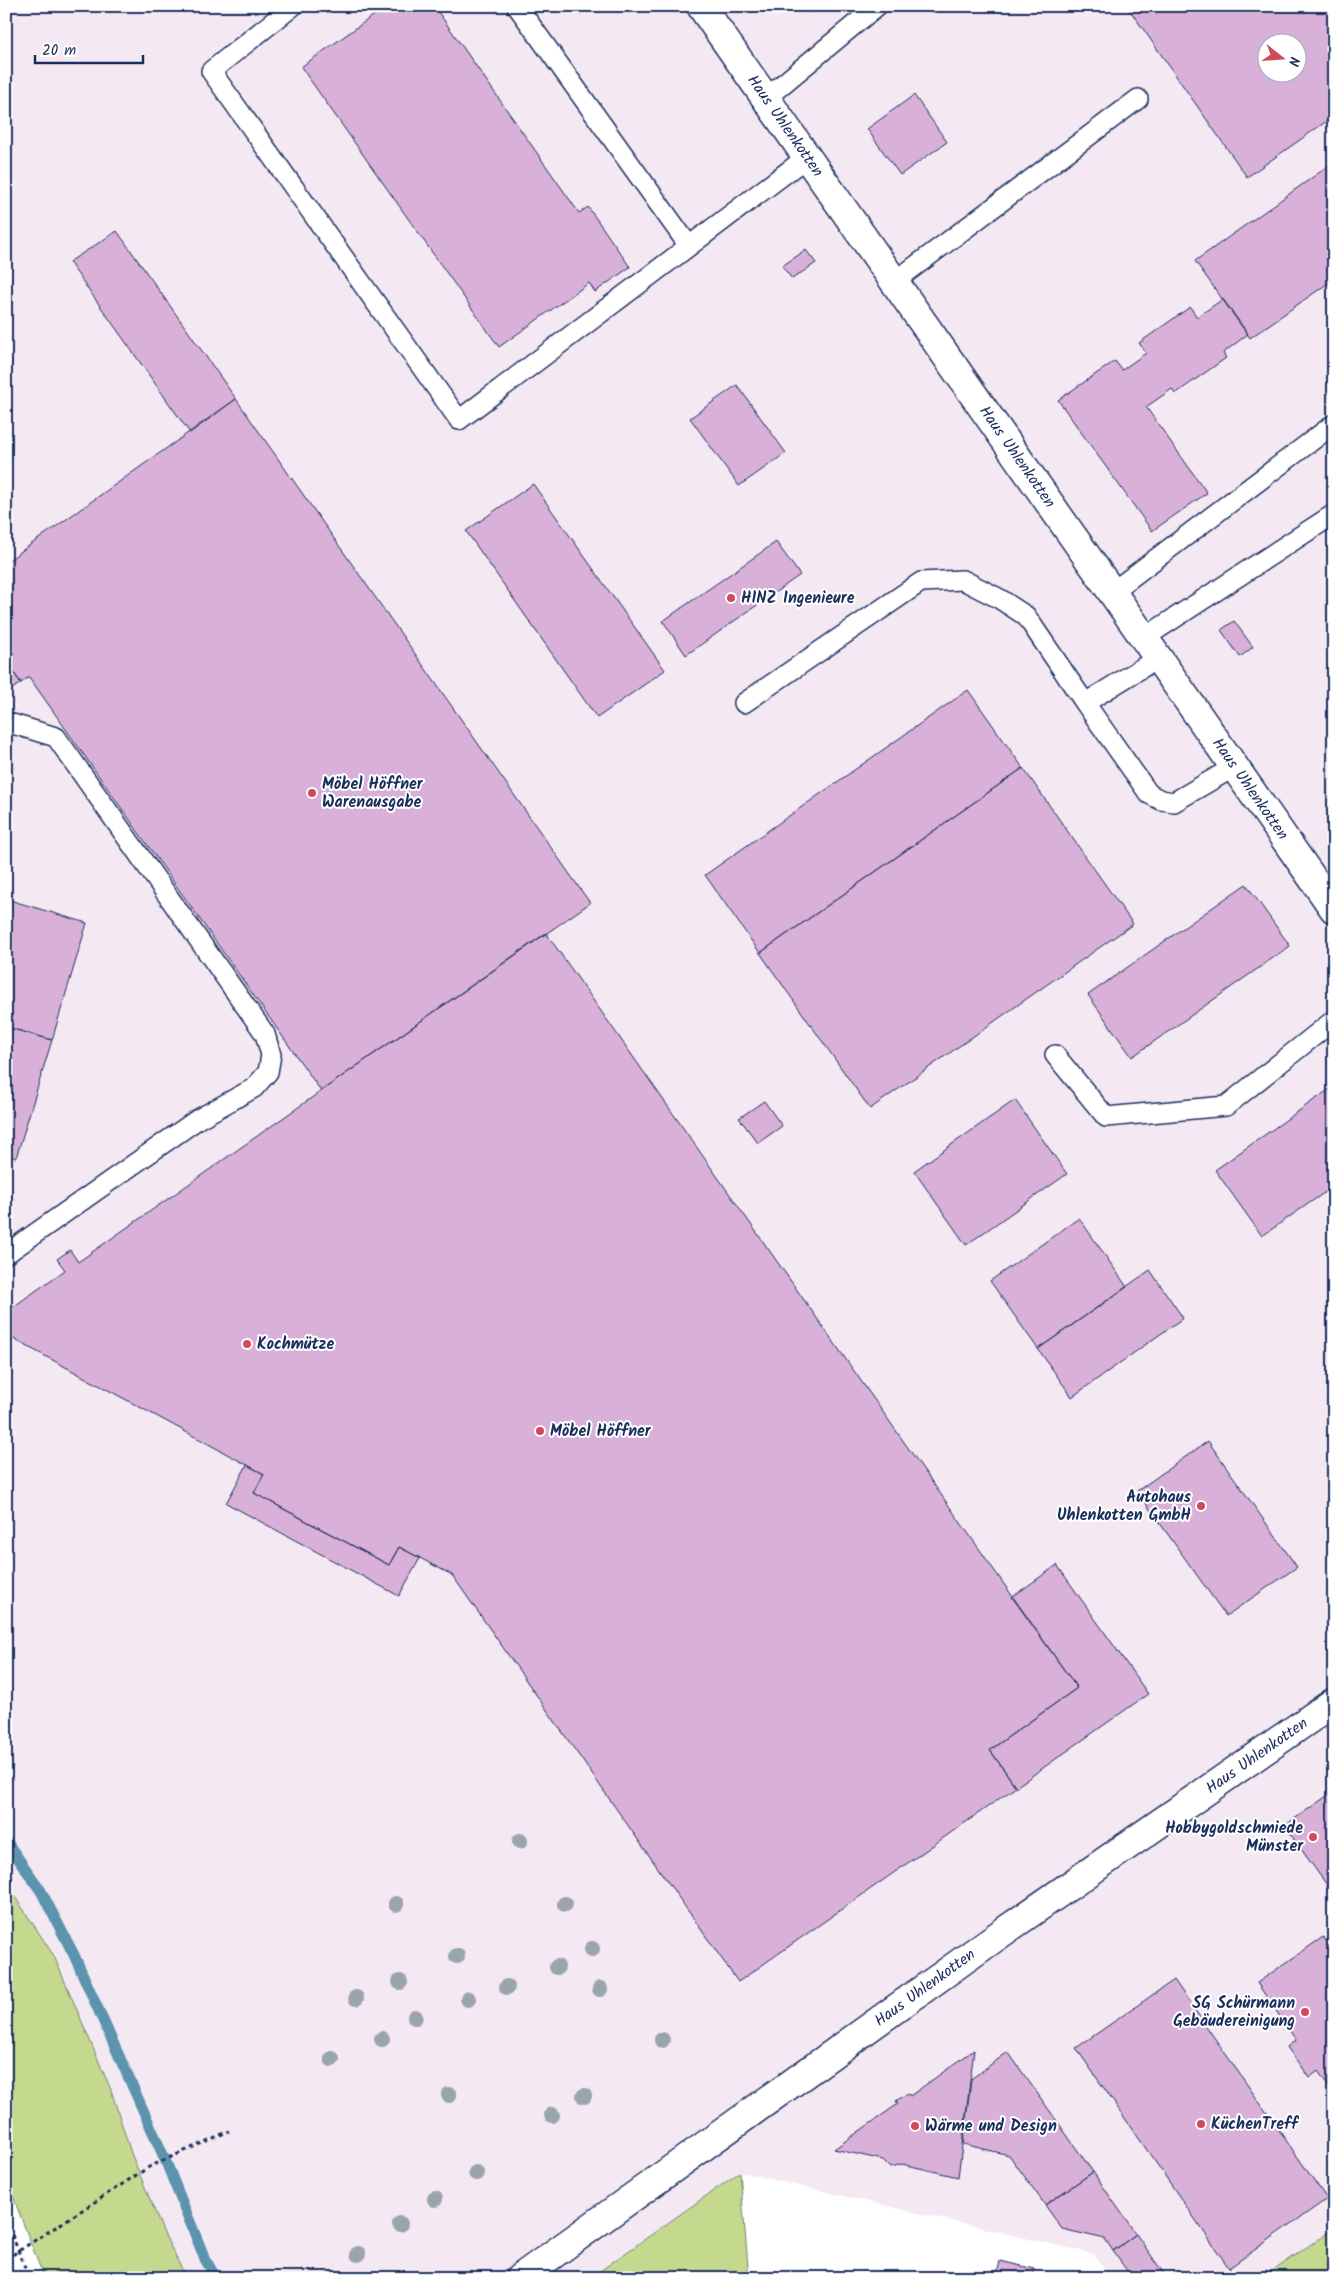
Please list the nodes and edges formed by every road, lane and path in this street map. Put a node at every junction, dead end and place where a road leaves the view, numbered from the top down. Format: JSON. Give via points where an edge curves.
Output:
{"nodes":[{"id":1,"x":293,"y":6,"type":"edge"},
{"id":2,"x":517,"y":6,"type":"edge"},
{"id":3,"x":701,"y":6,"type":"edge"},
{"id":4,"x":877,"y":6,"type":"edge"},
{"id":5,"x":766,"y":98,"type":"junction"},
{"id":6,"x":1138,"y":99,"type":"dead end"},
{"id":7,"x":806,"y":156,"type":"junction"},
{"id":8,"x":689,"y":246,"type":"junction"},
{"id":9,"x":894,"y":282,"type":"junction"},
{"id":10,"x":1334,"y":424,"type":"edge"},
{"id":11,"x":1334,"y":514,"type":"edge"},
{"id":12,"x":1112,"y":592,"type":"junction"},
{"id":13,"x":1151,"y":648,"type":"junction"},
{"id":14,"x":1085,"y":702,"type":"junction"},
{"id":15,"x":744,"y":704,"type":"dead end"},
{"id":16,"x":6,"y":722,"type":"edge"},
{"id":17,"x":1234,"y":767,"type":"junction"},
{"id":18,"x":1334,"y":908,"type":"edge"},
{"id":19,"x":1334,"y":1020,"type":"edge"},
{"id":20,"x":1054,"y":1054,"type":"dead end"},
{"id":21,"x":6,"y":1254,"type":"edge"},
{"id":22,"x":1334,"y":1702,"type":"edge"},
{"id":23,"x":229,"y":2131,"type":"dead end"},
{"id":24,"x":6,"y":2220,"type":"edge"},
{"id":25,"x":18,"y":2252,"type":"junction"},
{"id":26,"x":6,"y":2259,"type":"edge"},
{"id":27,"x":29,"y":2278,"type":"edge"},
{"id":28,"x":520,"y":2278,"type":"edge"}],
"edges":[{"from":1,"to":8,"type":"lane","via":[[212,71],[459,420]]},
{"from":2,"to":8,"type":"lane"},
{"from":3,"to":5,"type":"street","name":"Haus Uhlenkotten"},
{"from":4,"to":5,"type":"lane"},
{"from":5,"to":7,"type":"street","name":"Haus Uhlenkotten"},
{"from":6,"to":9,"type":"lane"},
{"from":7,"to":8,"type":"lane"},
{"from":7,"to":9,"type":"street","name":"Haus Uhlenkotten"},
{"from":9,"to":12,"type":"street","name":"Haus Uhlenkotten"},
{"from":10,"to":12,"type":"lane"},
{"from":11,"to":13,"type":"lane"},
{"from":12,"to":13,"type":"street","name":"Haus Uhlenkotten"},
{"from":13,"to":14,"type":"lane"},
{"from":13,"to":17,"type":"street","name":"Haus Uhlenkotten"},
{"from":14,"to":15,"type":"lane","via":[[1026,616],[963,580],[921,582]]},
{"from":14,"to":17,"type":"lane","via":[[1149,794],[1161,800],[1174,802]]},
{"from":16,"to":21,"type":"lane","via":[[56,737],[265,1034],[271,1055],[268,1072],[254,1088],[198,1119]]},
{"from":17,"to":18,"type":"street","name":"Haus Uhlenkotten"},
{"from":19,"to":20,"type":"lane","via":[[1226,1106],[1106,1117]]},
{"from":22,"to":28,"type":"street","name":"Haus Uhlenkotten","via":[[994,1939]]},
{"from":23,"to":25,"type":"path","via":[[148,2167]]},
{"from":24,"to":25,"type":"path"},
{"from":25,"to":26,"type":"path"},
{"from":25,"to":27,"type":"path"}]}
